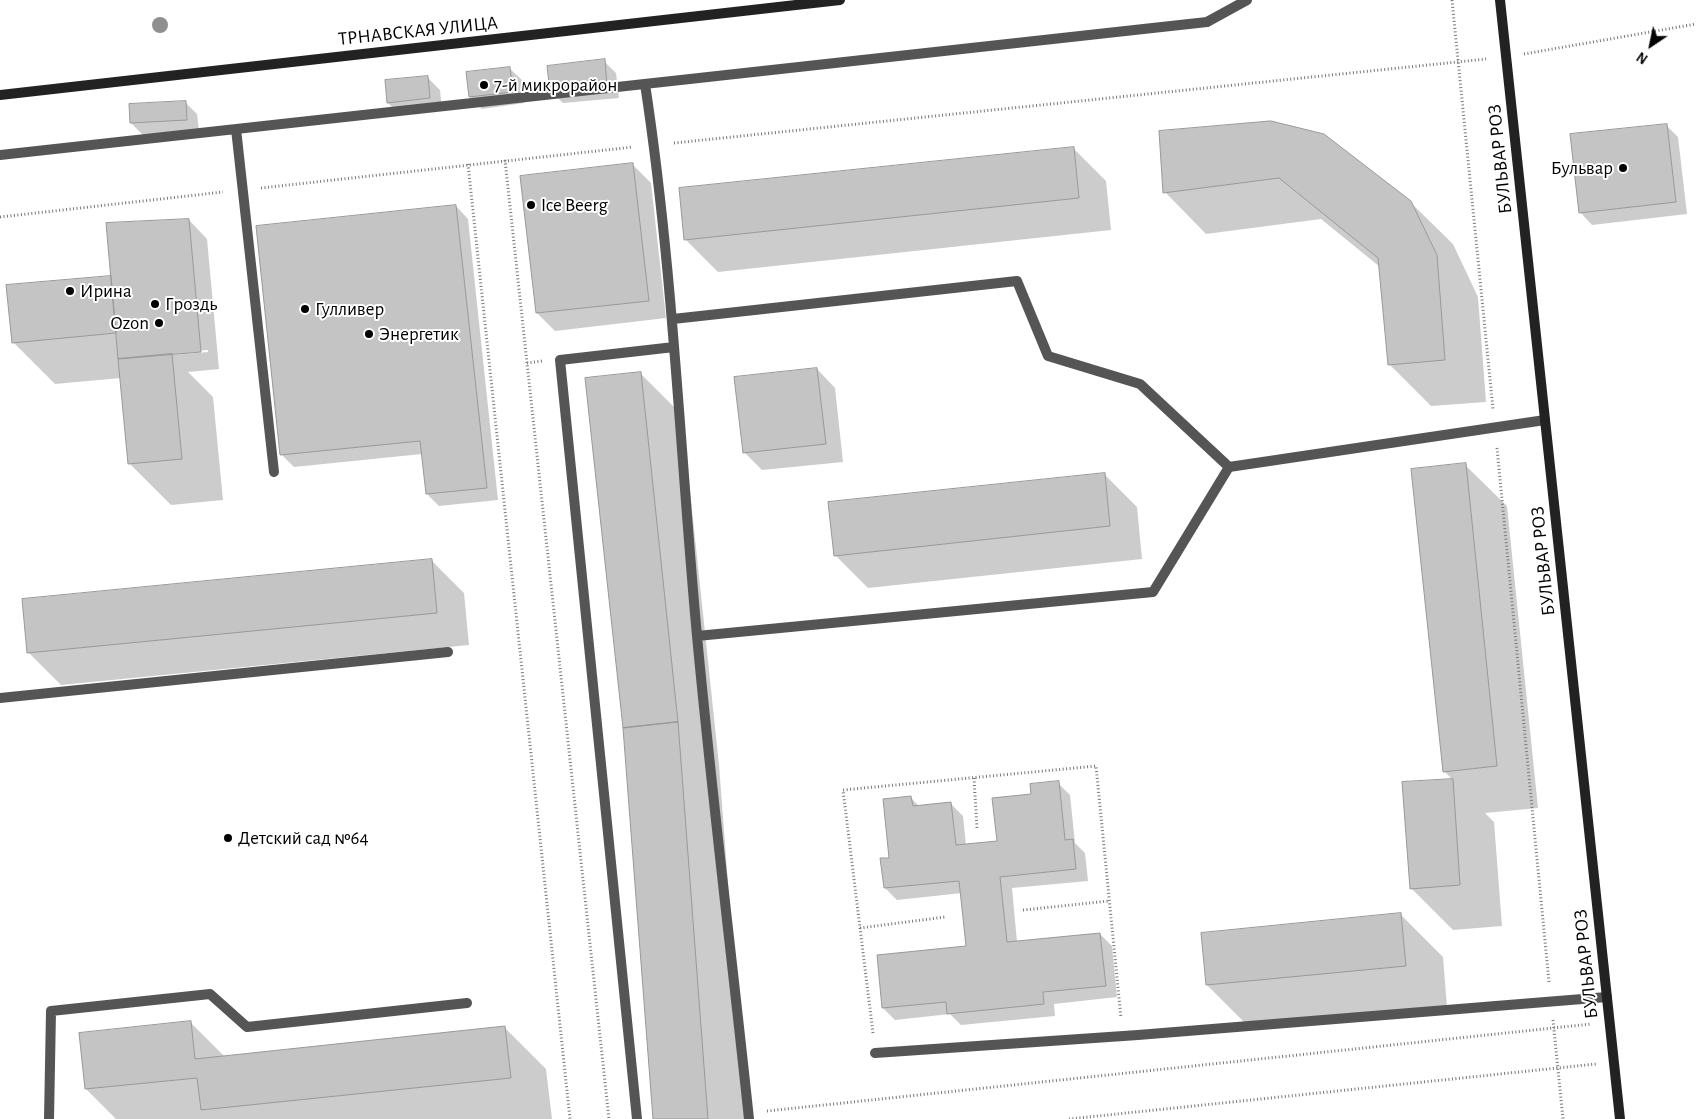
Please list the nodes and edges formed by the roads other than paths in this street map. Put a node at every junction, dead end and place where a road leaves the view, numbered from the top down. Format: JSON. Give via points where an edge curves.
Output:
{"nodes":[{"id":1,"x":840,"y":0,"type":"edge"},
{"id":2,"x":1247,"y":0,"type":"edge"},
{"id":3,"x":1500,"y":0,"type":"edge"},
{"id":4,"x":645,"y":84,"type":"junction"},
{"id":5,"x":0,"y":95,"type":"edge"},
{"id":6,"x":236,"y":129,"type":"junction"},
{"id":7,"x":0,"y":155,"type":"edge"},
{"id":8,"x":672,"y":319,"type":"junction"},
{"id":9,"x":674,"y":347,"type":"junction"},
{"id":10,"x":1545,"y":420,"type":"junction"},
{"id":11,"x":1229,"y":467,"type":"junction"},
{"id":12,"x":274,"y":472,"type":"dead end"},
{"id":13,"x":697,"y":636,"type":"junction"},
{"id":14,"x":448,"y":652,"type":"dead end"},
{"id":15,"x":0,"y":698,"type":"edge"},
{"id":16,"x":1607,"y":997,"type":"junction"},
{"id":17,"x":467,"y":1004,"type":"dead end"},
{"id":18,"x":875,"y":1053,"type":"road end"},
{"id":19,"x":749,"y":1116,"type":"edge"},
{"id":20,"x":49,"y":1119,"type":"edge"},
{"id":21,"x":637,"y":1119,"type":"edge"},
{"id":22,"x":1620,"y":1119,"type":"edge"}],
"edges":[{"from":1,"to":5,"type":"street","name":"ТРНАВСКАЯ УЛИЦА"},
{"from":2,"to":4,"type":"lane","via":[[1207,22]]},
{"from":3,"to":10,"type":"street","name":"БУЛЬВАР РОЗ"},
{"from":4,"to":6,"type":"lane"},
{"from":4,"to":8,"type":"lane"},
{"from":6,"to":7,"type":"lane"},
{"from":6,"to":12,"type":"lane"},
{"from":8,"to":9,"type":"lane"},
{"from":8,"to":11,"type":"lane","via":[[1017,281],[1048,356],[1140,384]]},
{"from":9,"to":13,"type":"lane"},
{"from":9,"to":21,"type":"lane","via":[[560,360]]},
{"from":10,"to":11,"type":"lane"},
{"from":10,"to":16,"type":"street","name":"БУЛЬВАР РОЗ"},
{"from":11,"to":13,"type":"lane","via":[[1153,592]]},
{"from":13,"to":19,"type":"lane"},
{"from":14,"to":15,"type":"lane"},
{"from":16,"to":18,"type":"lane"},
{"from":16,"to":22,"type":"street","name":"БУЛЬВАР РОЗ"},
{"from":17,"to":20,"type":"lane","via":[[247,1027],[210,994],[52,1011]]}]}
